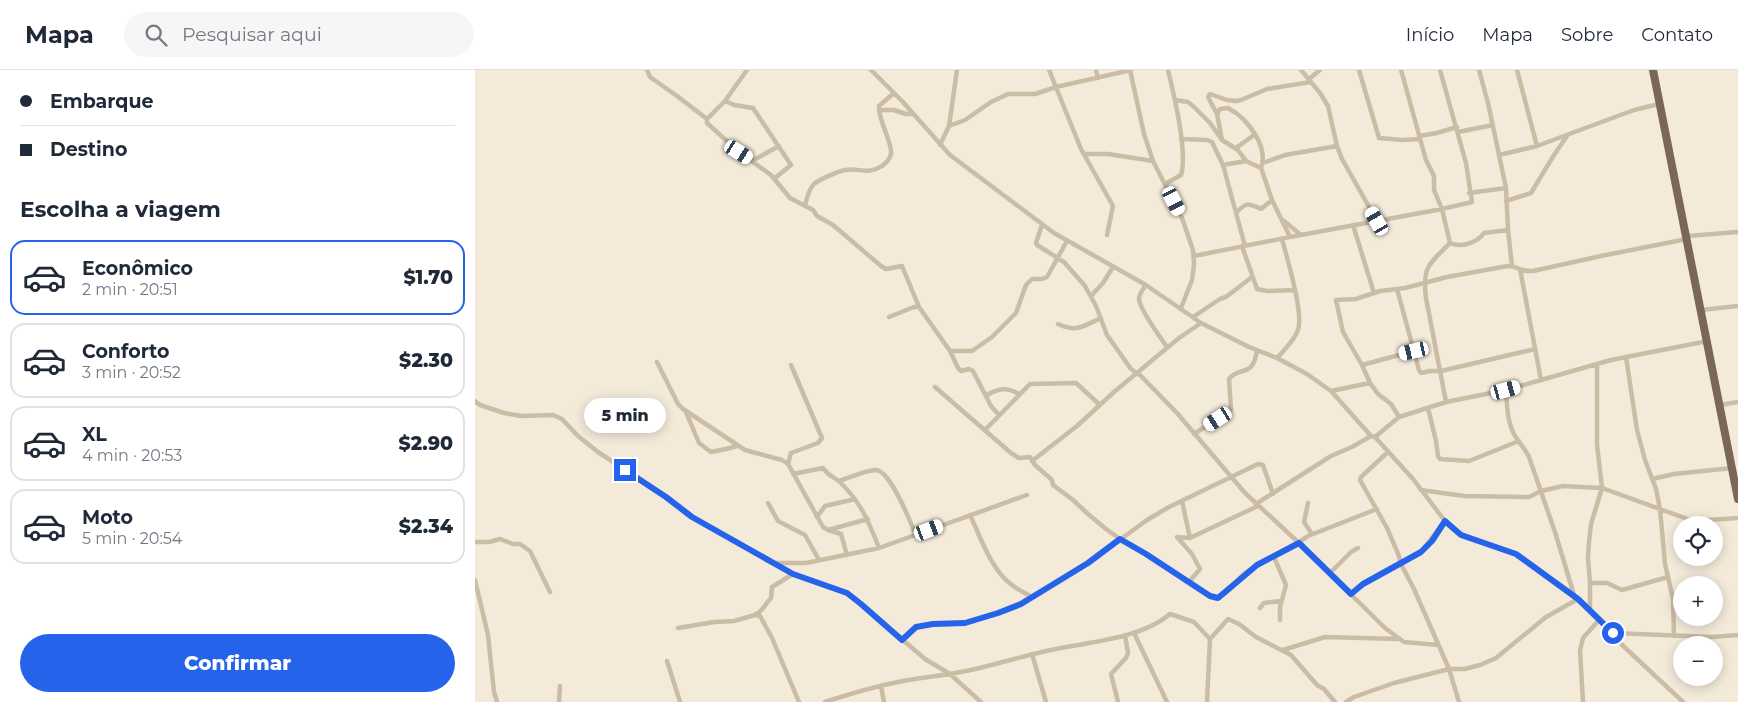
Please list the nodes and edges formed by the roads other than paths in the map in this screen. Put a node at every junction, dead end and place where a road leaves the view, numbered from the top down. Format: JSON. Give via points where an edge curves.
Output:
{"nodes":[{"id":1,"x":647,"y":70,"type":"edge"},
{"id":2,"x":747,"y":70,"type":"edge"},
{"id":3,"x":871,"y":70,"type":"edge"},
{"id":4,"x":957,"y":70,"type":"edge"},
{"id":5,"x":1049,"y":70,"type":"edge"},
{"id":6,"x":1096,"y":70,"type":"edge"},
{"id":7,"x":1131,"y":70,"type":"edge"},
{"id":8,"x":1168,"y":70,"type":"edge"},
{"id":9,"x":1301,"y":70,"type":"edge"},
{"id":10,"x":1320,"y":70,"type":"edge"},
{"id":11,"x":1359,"y":70,"type":"edge"},
{"id":12,"x":1401,"y":70,"type":"edge"},
{"id":13,"x":1441,"y":70,"type":"edge"},
{"id":14,"x":1479,"y":70,"type":"edge"},
{"id":15,"x":1517,"y":70,"type":"edge"},
{"id":16,"x":1653,"y":70,"type":"edge"},
{"id":17,"x":1098,"y":78,"type":"junction"},
{"id":18,"x":1310,"y":81,"type":"junction"},
{"id":19,"x":1055,"y":88,"type":"junction"},
{"id":20,"x":894,"y":93,"type":"junction"},
{"id":21,"x":1175,"y":100,"type":"junction"},
{"id":22,"x":725,"y":101,"type":"junction"},
{"id":23,"x":1659,"y":104,"type":"junction"},
{"id":24,"x":879,"y":110,"type":"junction"},
{"id":25,"x":913,"y":114,"type":"junction"},
{"id":26,"x":1217,"y":114,"type":"junction"},
{"id":27,"x":707,"y":119,"type":"junction"},
{"id":28,"x":1493,"y":125,"type":"junction"},
{"id":29,"x":949,"y":126,"type":"junction"},
{"id":30,"x":1457,"y":129,"type":"junction"},
{"id":31,"x":1255,"y":135,"type":"junction"},
{"id":32,"x":1568,"y":135,"type":"junction"},
{"id":33,"x":1419,"y":138,"type":"junction"},
{"id":34,"x":1181,"y":139,"type":"junction"},
{"id":35,"x":1222,"y":140,"type":"junction"},
{"id":36,"x":940,"y":144,"type":"junction"},
{"id":37,"x":779,"y":146,"type":"junction"},
{"id":38,"x":1337,"y":146,"type":"junction"},
{"id":39,"x":1537,"y":146,"type":"junction"},
{"id":40,"x":1235,"y":148,"type":"junction"},
{"id":41,"x":1084,"y":154,"type":"junction"},
{"id":42,"x":1499,"y":155,"type":"junction"},
{"id":43,"x":752,"y":161,"type":"junction"},
{"id":44,"x":1153,"y":161,"type":"junction"},
{"id":45,"x":1246,"y":161,"type":"junction"},
{"id":46,"x":1223,"y":165,"type":"junction"},
{"id":47,"x":1262,"y":166,"type":"junction"},
{"id":48,"x":775,"y":178,"type":"junction"},
{"id":49,"x":1165,"y":184,"type":"junction"},
{"id":50,"x":1506,"y":188,"type":"junction"},
{"id":51,"x":1469,"y":193,"type":"junction"},
{"id":52,"x":1272,"y":200,"type":"junction"},
{"id":53,"x":1507,"y":201,"type":"junction"},
{"id":54,"x":805,"y":206,"type":"junction"},
{"id":55,"x":1442,"y":209,"type":"junction"},
{"id":56,"x":1236,"y":213,"type":"junction"},
{"id":57,"x":1283,"y":220,"type":"junction"},
{"id":58,"x":1377,"y":221,"type":"junction"},
{"id":59,"x":1042,"y":225,"type":"junction"},
{"id":60,"x":1353,"y":225,"type":"junction"},
{"id":61,"x":1507,"y":230,"type":"junction"},
{"id":62,"x":1738,"y":232,"type":"edge"},
{"id":63,"x":1301,"y":234,"type":"junction"},
{"id":64,"x":1107,"y":235,"type":"dead end"},
{"id":65,"x":1290,"y":237,"type":"junction"},
{"id":66,"x":1687,"y":238,"type":"junction"},
{"id":67,"x":1282,"y":239,"type":"junction"},
{"id":68,"x":1067,"y":241,"type":"junction"},
{"id":69,"x":1450,"y":243,"type":"junction"},
{"id":70,"x":1244,"y":246,"type":"junction"},
{"id":71,"x":1194,"y":256,"type":"junction"},
{"id":72,"x":1057,"y":257,"type":"junction"},
{"id":73,"x":1512,"y":266,"type":"junction"},
{"id":74,"x":1113,"y":267,"type":"junction"},
{"id":75,"x":1520,"y":269,"type":"junction"},
{"id":76,"x":1252,"y":277,"type":"junction"},
{"id":77,"x":1424,"y":283,"type":"junction"},
{"id":78,"x":1146,"y":285,"type":"junction"},
{"id":79,"x":1397,"y":289,"type":"junction"},
{"id":80,"x":1295,"y":290,"type":"junction"},
{"id":81,"x":1374,"y":293,"type":"junction"},
{"id":82,"x":1091,"y":296,"type":"junction"},
{"id":83,"x":1738,"y":306,"type":"edge"},
{"id":84,"x":919,"y":307,"type":"junction"},
{"id":85,"x":1181,"y":308,"type":"junction"},
{"id":86,"x":1701,"y":310,"type":"junction"},
{"id":87,"x":889,"y":317,"type":"dead end"},
{"id":88,"x":1193,"y":317,"type":"junction"},
{"id":89,"x":1101,"y":318,"type":"junction"},
{"id":90,"x":1201,"y":323,"type":"junction"},
{"id":91,"x":1058,"y":324,"type":"dead end"},
{"id":92,"x":1708,"y":342,"type":"junction"},
{"id":93,"x":1167,"y":347,"type":"junction"},
{"id":94,"x":1257,"y":350,"type":"junction"},
{"id":95,"x":1535,"y":350,"type":"junction"},
{"id":96,"x":950,"y":351,"type":"junction"},
{"id":97,"x":1414,"y":351,"type":"junction"},
{"id":98,"x":1626,"y":357,"type":"junction"},
{"id":99,"x":1277,"y":358,"type":"junction"},
{"id":100,"x":657,"y":362,"type":"dead end"},
{"id":101,"x":1597,"y":364,"type":"junction"},
{"id":102,"x":791,"y":365,"type":"dead end"},
{"id":103,"x":1362,"y":365,"type":"junction"},
{"id":104,"x":1441,"y":371,"type":"junction"},
{"id":105,"x":1137,"y":373,"type":"junction"},
{"id":106,"x":1541,"y":380,"type":"junction"},
{"id":107,"x":1371,"y":384,"type":"junction"},
{"id":108,"x":935,"y":387,"type":"dead end"},
{"id":109,"x":1506,"y":390,"type":"junction"},
{"id":110,"x":1331,"y":391,"type":"junction"},
{"id":111,"x":1019,"y":394,"type":"junction"},
{"id":112,"x":987,"y":395,"type":"junction"},
{"id":113,"x":475,"y":401,"type":"edge"},
{"id":114,"x":1446,"y":402,"type":"junction"},
{"id":115,"x":1738,"y":402,"type":"edge"},
{"id":116,"x":1100,"y":405,"type":"junction"},
{"id":117,"x":1720,"y":405,"type":"junction"},
{"id":118,"x":1428,"y":408,"type":"junction"},
{"id":119,"x":686,"y":411,"type":"junction"},
{"id":120,"x":999,"y":415,"type":"junction"},
{"id":121,"x":1399,"y":417,"type":"junction"},
{"id":122,"x":985,"y":430,"type":"junction"},
{"id":123,"x":1194,"y":434,"type":"junction"},
{"id":124,"x":1373,"y":437,"type":"junction"},
{"id":125,"x":1519,"y":441,"type":"junction"},
{"id":126,"x":737,"y":446,"type":"junction"},
{"id":127,"x":1388,"y":452,"type":"junction"},
{"id":128,"x":1032,"y":461,"type":"junction"},
{"id":129,"x":788,"y":464,"type":"junction"},
{"id":130,"x":1732,"y":468,"type":"junction"},
{"id":131,"x":793,"y":474,"type":"junction"},
{"id":132,"x":1231,"y":477,"type":"junction"},
{"id":133,"x":1652,"y":479,"type":"junction"},
{"id":134,"x":839,"y":480,"type":"junction"},
{"id":135,"x":1602,"y":488,"type":"junction"},
{"id":136,"x":1420,"y":490,"type":"junction"},
{"id":137,"x":1541,"y":491,"type":"junction"},
{"id":138,"x":1273,"y":494,"type":"junction"},
{"id":139,"x":1027,"y":495,"type":"dead end"},
{"id":140,"x":855,"y":499,"type":"junction"},
{"id":141,"x":1738,"y":499,"type":"edge"},
{"id":142,"x":1182,"y":500,"type":"junction"},
{"id":143,"x":769,"y":503,"type":"dead end"},
{"id":144,"x":1307,"y":503,"type":"dead end"},
{"id":145,"x":1257,"y":505,"type":"junction"},
{"id":146,"x":1377,"y":509,"type":"junction"},
{"id":147,"x":1660,"y":509,"type":"junction"},
{"id":148,"x":970,"y":515,"type":"junction"},
{"id":149,"x":817,"y":517,"type":"junction"},
{"id":150,"x":1738,"y":518,"type":"edge"},
{"id":151,"x":868,"y":519,"type":"junction"},
{"id":152,"x":1445,"y":521,"type":"junction"},
{"id":153,"x":827,"y":530,"type":"junction"},
{"id":154,"x":1312,"y":534,"type":"junction"},
{"id":155,"x":916,"y":535,"type":"junction"},
{"id":156,"x":1190,"y":538,"type":"junction"},
{"id":157,"x":1120,"y":539,"type":"junction"},
{"id":158,"x":475,"y":542,"type":"edge"},
{"id":159,"x":1299,"y":543,"type":"junction"},
{"id":160,"x":879,"y":548,"type":"junction"},
{"id":161,"x":1358,"y":548,"type":"dead end"},
{"id":162,"x":847,"y":555,"type":"junction"},
{"id":163,"x":1274,"y":557,"type":"junction"},
{"id":164,"x":819,"y":560,"type":"junction"},
{"id":165,"x":787,"y":562,"type":"junction"},
{"id":166,"x":776,"y":563,"type":"junction"},
{"id":167,"x":1401,"y":564,"type":"junction"},
{"id":168,"x":788,"y":571,"type":"junction"},
{"id":169,"x":1330,"y":573,"type":"junction"},
{"id":170,"x":793,"y":574,"type":"junction"},
{"id":171,"x":1668,"y":577,"type":"junction"},
{"id":172,"x":475,"y":580,"type":"edge"},
{"id":173,"x":1189,"y":582,"type":"junction"},
{"id":174,"x":1591,"y":583,"type":"junction"},
{"id":175,"x":550,"y":592,"type":"dead end"},
{"id":176,"x":1351,"y":594,"type":"junction"},
{"id":177,"x":1032,"y":597,"type":"junction"},
{"id":178,"x":1576,"y":598,"type":"junction"},
{"id":179,"x":1281,"y":601,"type":"junction"},
{"id":180,"x":1260,"y":608,"type":"dead end"},
{"id":181,"x":1589,"y":611,"type":"junction"},
{"id":182,"x":755,"y":615,"type":"junction"},
{"id":183,"x":1280,"y":620,"type":"dead end"},
{"id":184,"x":1599,"y":620,"type":"junction"},
{"id":185,"x":678,"y":628,"type":"dead end"},
{"id":186,"x":1134,"y":633,"type":"junction"},
{"id":187,"x":1613,"y":633,"type":"junction"},
{"id":188,"x":1125,"y":635,"type":"junction"},
{"id":189,"x":1738,"y":635,"type":"edge"},
{"id":190,"x":1674,"y":636,"type":"joint"},
{"id":191,"x":1723,"y":636,"type":"edge"},
{"id":192,"x":1210,"y":639,"type":"junction"},
{"id":193,"x":1398,"y":639,"type":"junction"},
{"id":194,"x":902,"y":640,"type":"junction"},
{"id":195,"x":1438,"y":645,"type":"junction"},
{"id":196,"x":1283,"y":650,"type":"junction"},
{"id":197,"x":1032,"y":654,"type":"junction"},
{"id":198,"x":667,"y":662,"type":"dead end"},
{"id":199,"x":1449,"y":669,"type":"junction"},
{"id":200,"x":950,"y":674,"type":"junction"},
{"id":201,"x":560,"y":686,"type":"dead end"},
{"id":202,"x":881,"y":686,"type":"junction"},
{"id":203,"x":497,"y":702,"type":"edge"},
{"id":204,"x":559,"y":702,"type":"edge"},
{"id":205,"x":681,"y":702,"type":"edge"},
{"id":206,"x":799,"y":702,"type":"edge"},
{"id":207,"x":825,"y":702,"type":"edge"},
{"id":208,"x":884,"y":702,"type":"edge"},
{"id":209,"x":981,"y":702,"type":"edge"},
{"id":210,"x":1046,"y":702,"type":"edge"},
{"id":211,"x":1118,"y":702,"type":"edge"},
{"id":212,"x":1167,"y":702,"type":"edge"},
{"id":213,"x":1207,"y":702,"type":"edge"},
{"id":214,"x":1335,"y":702,"type":"edge"},
{"id":215,"x":1346,"y":702,"type":"edge"},
{"id":216,"x":1459,"y":702,"type":"edge"},
{"id":217,"x":1583,"y":702,"type":"edge"},
{"id":218,"x":1683,"y":702,"type":"edge"}],
"edges":[{"from":1,"to":27,"type":"street","via":[[649,77]]},
{"from":2,"to":22,"type":"street"},
{"from":3,"to":20,"type":"street"},
{"from":4,"to":29,"type":"street"},
{"from":5,"to":19,"type":"street"},
{"from":6,"to":17,"type":"street"},
{"from":7,"to":17,"type":"street"},
{"from":7,"to":44,"type":"street"},
{"from":8,"to":21,"type":"street"},
{"from":9,"to":18,"type":"street"},
{"from":10,"to":18,"type":"street"},
{"from":11,"to":33,"type":"street","via":[[1379,138]]},
{"from":12,"to":33,"type":"street"},
{"from":13,"to":30,"type":"street"},
{"from":14,"to":28,"type":"street"},
{"from":15,"to":39,"type":"street"},
{"from":16,"to":23,"type":"main road"},
{"from":17,"to":19,"type":"street"},
{"from":18,"to":26,"type":"street","via":[[1267,89],[1236,101],[1210,94]]},
{"from":18,"to":38,"type":"street","via":[[1328,106]]},
{"from":19,"to":29,"type":"street","via":[[1032,94],[1008,94]]},
{"from":19,"to":41,"type":"street"},
{"from":20,"to":24,"type":"street","via":[[880,104]]},
{"from":20,"to":25,"type":"street"},
{"from":21,"to":34,"type":"street"},
{"from":21,"to":35,"type":"street","via":[[1193,106]]},
{"from":22,"to":27,"type":"street"},
{"from":22,"to":37,"type":"street","via":[[755,109]]},
{"from":23,"to":32,"type":"street"},
{"from":23,"to":66,"type":"main road"},
{"from":24,"to":25,"type":"street"},
{"from":24,"to":54,"type":"street","via":[[891,151],[886,163],[869,172],[843,170],[815,183]]},
{"from":25,"to":36,"type":"street"},
{"from":26,"to":31,"type":"street","via":[[1224,108],[1233,111]]},
{"from":26,"to":35,"type":"street"},
{"from":27,"to":43,"type":"street","via":[[707,123],[730,145]]},
{"from":28,"to":30,"type":"street"},
{"from":28,"to":42,"type":"street"},
{"from":29,"to":36,"type":"street"},
{"from":30,"to":33,"type":"street"},
{"from":30,"to":51,"type":"street","via":[[1466,163]]},
{"from":31,"to":40,"type":"street"},
{"from":31,"to":47,"type":"street","via":[[1260,145]]},
{"from":32,"to":39,"type":"street"},
{"from":32,"to":53,"type":"street","via":[[1531,192]]},
{"from":33,"to":55,"type":"street","via":[[1434,176],[1434,190]]},
{"from":34,"to":46,"type":"street","via":[[1212,142]]},
{"from":34,"to":49,"type":"street","via":[[1181,175]]},
{"from":35,"to":40,"type":"street"},
{"from":36,"to":59,"type":"street","via":[[961,164]]},
{"from":37,"to":43,"type":"street"},
{"from":37,"to":48,"type":"street","via":[[791,166]]},
{"from":38,"to":47,"type":"street","via":[[1285,155]]},
{"from":38,"to":58,"type":"street"},
{"from":39,"to":42,"type":"street"},
{"from":40,"to":45,"type":"street"},
{"from":41,"to":44,"type":"street"},
{"from":41,"to":64,"type":"street","via":[[1113,206]]},
{"from":42,"to":50,"type":"street"},
{"from":43,"to":48,"type":"street"},
{"from":44,"to":49,"type":"street"},
{"from":45,"to":46,"type":"street"},
{"from":45,"to":47,"type":"street"},
{"from":46,"to":56,"type":"street"},
{"from":47,"to":52,"type":"street"},
{"from":48,"to":54,"type":"street","via":[[790,198]]},
{"from":49,"to":71,"type":"street","via":[[1182,218]]},
{"from":50,"to":51,"type":"street"},
{"from":50,"to":53,"type":"street"},
{"from":51,"to":55,"type":"street","via":[[1472,202]]},
{"from":52,"to":56,"type":"street","via":[[1261,209],[1243,205]]},
{"from":52,"to":57,"type":"street"},
{"from":53,"to":61,"type":"street"},
{"from":54,"to":84,"type":"street","via":[[884,268],[903,266]]},
{"from":55,"to":58,"type":"street"},
{"from":55,"to":69,"type":"street"},
{"from":56,"to":70,"type":"street"},
{"from":57,"to":63,"type":"street"},
{"from":57,"to":65,"type":"street"},
{"from":58,"to":60,"type":"street"},
{"from":59,"to":68,"type":"street"},
{"from":59,"to":72,"type":"street","via":[[1036,244]]},
{"from":60,"to":63,"type":"street"},
{"from":60,"to":81,"type":"street"},
{"from":61,"to":69,"type":"street","via":[[1484,233],[1479,240],[1460,245]]},
{"from":61,"to":73,"type":"street"},
{"from":62,"to":66,"type":"street"},
{"from":63,"to":65,"type":"street"},
{"from":65,"to":67,"type":"street"},
{"from":66,"to":75,"type":"street","via":[[1533,271]]},
{"from":66,"to":86,"type":"main road"},
{"from":67,"to":70,"type":"street"},
{"from":67,"to":80,"type":"street"},
{"from":68,"to":72,"type":"street"},
{"from":68,"to":74,"type":"street"},
{"from":69,"to":77,"type":"street","via":[[1429,264]]},
{"from":70,"to":71,"type":"street"},
{"from":70,"to":76,"type":"street"},
{"from":71,"to":85,"type":"street","via":[[1192,280]]},
{"from":72,"to":82,"type":"street"},
{"from":72,"to":96,"type":"street","via":[[1047,277],[1032,279],[1026,285],[1016,313],[992,337],[972,351]]},
{"from":73,"to":75,"type":"street"},
{"from":73,"to":77,"type":"street"},
{"from":74,"to":78,"type":"street"},
{"from":74,"to":82,"type":"street"},
{"from":75,"to":95,"type":"street"},
{"from":76,"to":80,"type":"street","via":[[1259,290]]},
{"from":76,"to":88,"type":"street"},
{"from":77,"to":79,"type":"street"},
{"from":77,"to":104,"type":"street"},
{"from":78,"to":85,"type":"street"},
{"from":78,"to":93,"type":"street","via":[[1139,300]]},
{"from":79,"to":81,"type":"street"},
{"from":79,"to":97,"type":"street"},
{"from":80,"to":99,"type":"street","via":[[1300,318],[1298,330]]},
{"from":81,"to":103,"type":"street","via":[[1356,299],[1336,300],[1343,332]]},
{"from":82,"to":89,"type":"street"},
{"from":83,"to":86,"type":"street"},
{"from":84,"to":87,"type":"street"},
{"from":84,"to":96,"type":"street"},
{"from":85,"to":88,"type":"street"},
{"from":86,"to":92,"type":"main road"},
{"from":88,"to":90,"type":"street"},
{"from":89,"to":91,"type":"street","via":[[1077,329]]},
{"from":89,"to":105,"type":"street","via":[[1109,340]]},
{"from":90,"to":93,"type":"street"},
{"from":90,"to":94,"type":"street"},
{"from":92,"to":98,"type":"street"},
{"from":92,"to":117,"type":"main road"},
{"from":93,"to":105,"type":"street"},
{"from":94,"to":99,"type":"street"},
{"from":94,"to":123,"type":"street","via":[[1256,361],[1251,368],[1229,379],[1231,410]]},
{"from":95,"to":104,"type":"street"},
{"from":95,"to":106,"type":"street"},
{"from":96,"to":112,"type":"street","via":[[959,370],[973,371]]},
{"from":97,"to":103,"type":"street"},
{"from":97,"to":104,"type":"street","via":[[1421,373]]},
{"from":98,"to":101,"type":"street"},
{"from":98,"to":133,"type":"street","via":[[1637,430]]},
{"from":99,"to":110,"type":"street"},
{"from":100,"to":119,"type":"street","via":[[678,404]]},
{"from":101,"to":106,"type":"street"},
{"from":101,"to":135,"type":"street","via":[[1597,445]]},
{"from":102,"to":129,"type":"street","via":[[822,438],[818,443],[791,453]]},
{"from":103,"to":107,"type":"street"},
{"from":104,"to":114,"type":"street"},
{"from":105,"to":116,"type":"street"},
{"from":105,"to":123,"type":"street"},
{"from":106,"to":109,"type":"street"},
{"from":107,"to":110,"type":"street"},
{"from":107,"to":121,"type":"street"},
{"from":108,"to":122,"type":"street"},
{"from":109,"to":114,"type":"street"},
{"from":109,"to":125,"type":"street","via":[[1511,428]]},
{"from":110,"to":124,"type":"street"},
{"from":111,"to":112,"type":"street","via":[[1011,389],[1000,389]]},
{"from":111,"to":116,"type":"street","via":[[1030,384],[1072,383],[1079,385]]},
{"from":111,"to":120,"type":"street"},
{"from":112,"to":120,"type":"street"},
{"from":113,"to":166,"type":"street","via":[[480,406],[504,413],[553,415],[562,419],[598,452],[692,517]]},
{"from":114,"to":118,"type":"street"},
{"from":115,"to":117,"type":"street"},
{"from":116,"to":128,"type":"street"},
{"from":117,"to":130,"type":"main road"},
{"from":118,"to":121,"type":"street"},
{"from":118,"to":125,"type":"street","via":[[1440,459],[1469,461]]},
{"from":119,"to":126,"type":"street"},
{"from":119,"to":126,"type":"street","via":[[699,444],[713,452]]},
{"from":120,"to":122,"type":"street"},
{"from":121,"to":124,"type":"street"},
{"from":122,"to":128,"type":"street","via":[[1018,458],[1029,457]]},
{"from":123,"to":132,"type":"street"},
{"from":124,"to":127,"type":"street"},
{"from":124,"to":138,"type":"street","via":[[1331,456]]},
{"from":125,"to":137,"type":"street","via":[[1525,448]]},
{"from":126,"to":129,"type":"street"},
{"from":127,"to":136,"type":"street"},
{"from":127,"to":146,"type":"street","via":[[1361,477]]},
{"from":128,"to":157,"type":"street","via":[[1052,480],[1053,485]]},
{"from":129,"to":131,"type":"street"},
{"from":130,"to":133,"type":"street"},
{"from":130,"to":141,"type":"main road"},
{"from":131,"to":134,"type":"street","via":[[823,468],[828,475]]},
{"from":131,"to":149,"type":"street"},
{"from":132,"to":138,"type":"street","via":[[1261,464]]},
{"from":132,"to":142,"type":"street"},
{"from":132,"to":145,"type":"street"},
{"from":133,"to":147,"type":"street"},
{"from":134,"to":140,"type":"street"},
{"from":134,"to":155,"type":"street","via":[[875,470],[884,473]]},
{"from":135,"to":137,"type":"street","via":[[1567,486]]},
{"from":135,"to":147,"type":"street"},
{"from":135,"to":174,"type":"street","via":[[1591,524],[1588,558]]},
{"from":136,"to":137,"type":"street","via":[[1464,496],[1525,497]]},
{"from":136,"to":152,"type":"street"},
{"from":137,"to":178,"type":"street"},
{"from":138,"to":145,"type":"street"},
{"from":139,"to":148,"type":"street"},
{"from":140,"to":149,"type":"street","via":[[825,506]]},
{"from":140,"to":151,"type":"street"},
{"from":142,"to":156,"type":"street"},
{"from":142,"to":157,"type":"street"},
{"from":143,"to":164,"type":"street","via":[[778,520],[805,535]]},
{"from":144,"to":154,"type":"street","via":[[1304,522]]},
{"from":145,"to":156,"type":"street"},
{"from":145,"to":159,"type":"street"},
{"from":146,"to":154,"type":"street"},
{"from":146,"to":167,"type":"street"},
{"from":147,"to":150,"type":"street","via":[[1696,521]]},
{"from":147,"to":171,"type":"street"},
{"from":148,"to":155,"type":"street"},
{"from":148,"to":177,"type":"street","via":[[1002,576],[1013,587]]},
{"from":149,"to":153,"type":"street"},
{"from":151,"to":153,"type":"street"},
{"from":151,"to":160,"type":"street"},
{"from":152,"to":167,"type":"street","via":[[1421,552]]},
{"from":152,"to":178,"type":"street","via":[[1461,535],[1516,554]]},
{"from":153,"to":162,"type":"street","via":[[841,534]]},
{"from":154,"to":159,"type":"street"},
{"from":155,"to":160,"type":"street"},
{"from":156,"to":173,"type":"street","via":[[1177,537],[1200,569]]},
{"from":157,"to":173,"type":"street"},
{"from":157,"to":177,"type":"street"},
{"from":158,"to":175,"type":"street","via":[[500,539],[526,547]]},
{"from":159,"to":163,"type":"street"},
{"from":159,"to":169,"type":"street"},
{"from":160,"to":162,"type":"street"},
{"from":161,"to":169,"type":"street"},
{"from":162,"to":164,"type":"street"},
{"from":163,"to":173,"type":"street","via":[[1257,565],[1218,598]]},
{"from":163,"to":179,"type":"street","via":[[1286,585]]},
{"from":164,"to":165,"type":"street"},
{"from":165,"to":166,"type":"street"},
{"from":165,"to":168,"type":"street"},
{"from":166,"to":168,"type":"street"},
{"from":167,"to":176,"type":"street"},
{"from":167,"to":195,"type":"street"},
{"from":168,"to":170,"type":"street"},
{"from":169,"to":176,"type":"street"},
{"from":170,"to":182,"type":"street","via":[[773,586],[771,598]]},
{"from":170,"to":194,"type":"street","via":[[847,593]]},
{"from":171,"to":174,"type":"street","via":[[1622,590],[1607,583]]},
{"from":171,"to":190,"type":"street","via":[[1675,614]]},
{"from":172,"to":203,"type":"street","via":[[488,635]]},
{"from":174,"to":181,"type":"street"},
{"from":176,"to":193,"type":"street"},
{"from":177,"to":194,"type":"street","via":[[1005,611],[965,623],[916,627]]},
{"from":178,"to":181,"type":"street"},
{"from":178,"to":199,"type":"street","via":[[1546,617],[1496,658],[1480,666]]},
{"from":179,"to":180,"type":"street","via":[[1264,603]]},
{"from":179,"to":183,"type":"street"},
{"from":181,"to":184,"type":"street"},
{"from":182,"to":185,"type":"street"},
{"from":182,"to":206,"type":"street","via":[[760,616],[772,638]]},
{"from":184,"to":187,"type":"street"},
{"from":184,"to":217,"type":"street","via":[[1583,638],[1580,650]]},
{"from":186,"to":188,"type":"street"},
{"from":186,"to":192,"type":"street","via":[[1170,614],[1194,622]]},
{"from":186,"to":212,"type":"street"},
{"from":187,"to":190,"type":"street"},
{"from":187,"to":218,"type":"street"},
{"from":188,"to":197,"type":"street"},
{"from":188,"to":211,"type":"street","via":[[1126,658],[1111,674]]},
{"from":189,"to":191,"type":"street"},
{"from":192,"to":196,"type":"street","via":[[1228,619]]},
{"from":192,"to":213,"type":"street"},
{"from":193,"to":195,"type":"street"},
{"from":193,"to":196,"type":"street","via":[[1325,637]]},
{"from":194,"to":200,"type":"street"},
{"from":195,"to":199,"type":"street"},
{"from":196,"to":214,"type":"street"},
{"from":197,"to":200,"type":"street"},
{"from":197,"to":210,"type":"street"},
{"from":198,"to":205,"type":"street"},
{"from":199,"to":215,"type":"street","via":[[1394,683]]},
{"from":199,"to":216,"type":"street"},
{"from":200,"to":202,"type":"street"},
{"from":200,"to":209,"type":"street"},
{"from":201,"to":204,"type":"street"},
{"from":202,"to":207,"type":"street"},
{"from":202,"to":208,"type":"street"}]}
